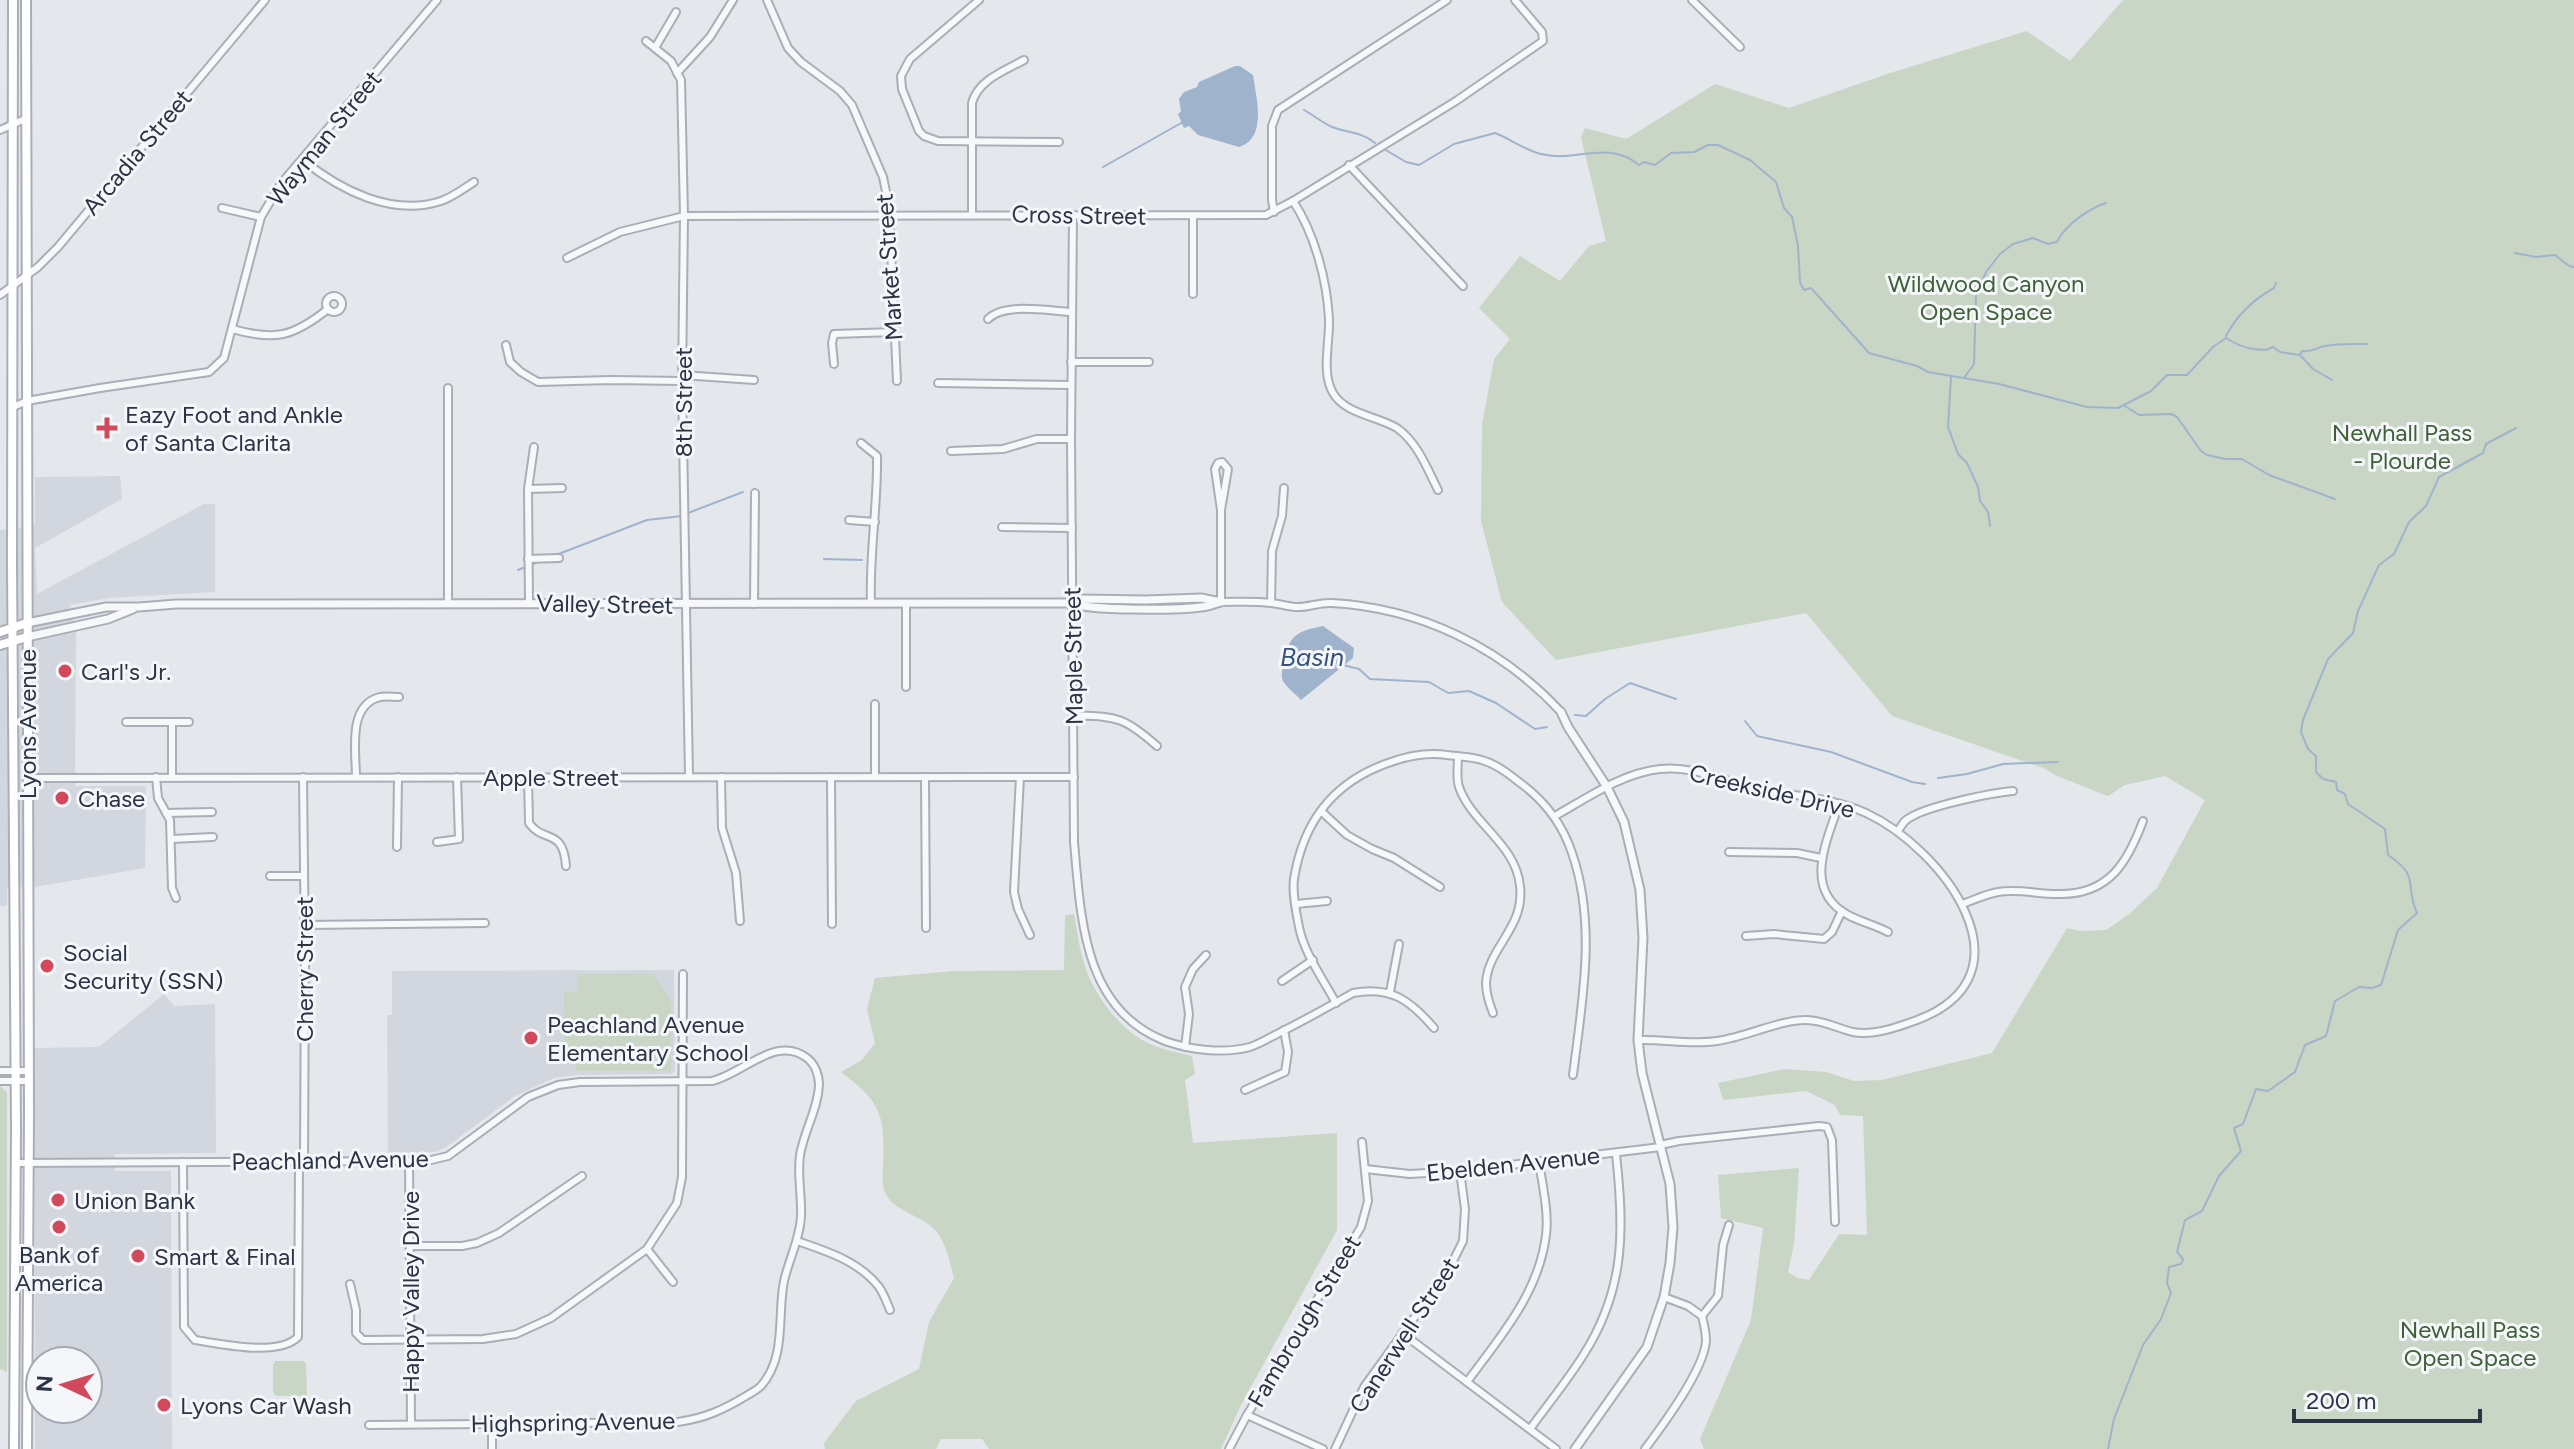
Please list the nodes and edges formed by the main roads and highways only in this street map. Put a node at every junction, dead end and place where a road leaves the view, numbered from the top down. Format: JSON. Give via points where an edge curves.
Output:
{"nodes":[{"id":1,"x":13,"y":0,"type":"edge"},
{"id":2,"x":26,"y":0,"type":"edge"},
{"id":3,"x":27,"y":623,"type":"junction"},
{"id":4,"x":13,"y":628,"type":"junction"},
{"id":5,"x":0,"y":632,"type":"edge"},
{"id":6,"x":27,"y":637,"type":"junction"},
{"id":7,"x":13,"y":641,"type":"junction"},
{"id":8,"x":0,"y":645,"type":"edge"},
{"id":9,"x":14,"y":872,"type":"junction"},
{"id":10,"x":28,"y":877,"type":"junction"},
{"id":11,"x":14,"y":1449,"type":"edge"},
{"id":12,"x":27,"y":1449,"type":"edge"}],
"edges":[{"from":1,"to":4,"type":"main road","name":"Lyons Avenue"},
{"from":2,"to":3,"type":"main road","name":"Lyons Avenue"},
{"from":3,"to":4,"type":"main road"},
{"from":3,"to":6,"type":"main road","name":"Lyons Avenue"},
{"from":4,"to":5,"type":"main road"},
{"from":4,"to":7,"type":"main road","name":"Lyons Avenue"},
{"from":6,"to":7,"type":"main road"},
{"from":6,"to":10,"type":"main road","name":"Lyons Avenue"},
{"from":7,"to":8,"type":"main road"},
{"from":7,"to":9,"type":"main road","name":"Lyons Avenue"},
{"from":9,"to":10,"type":"main road"},
{"from":9,"to":11,"type":"main road","name":"Lyons Avenue"},
{"from":10,"to":12,"type":"main road","name":"Lyons Avenue"}]}
